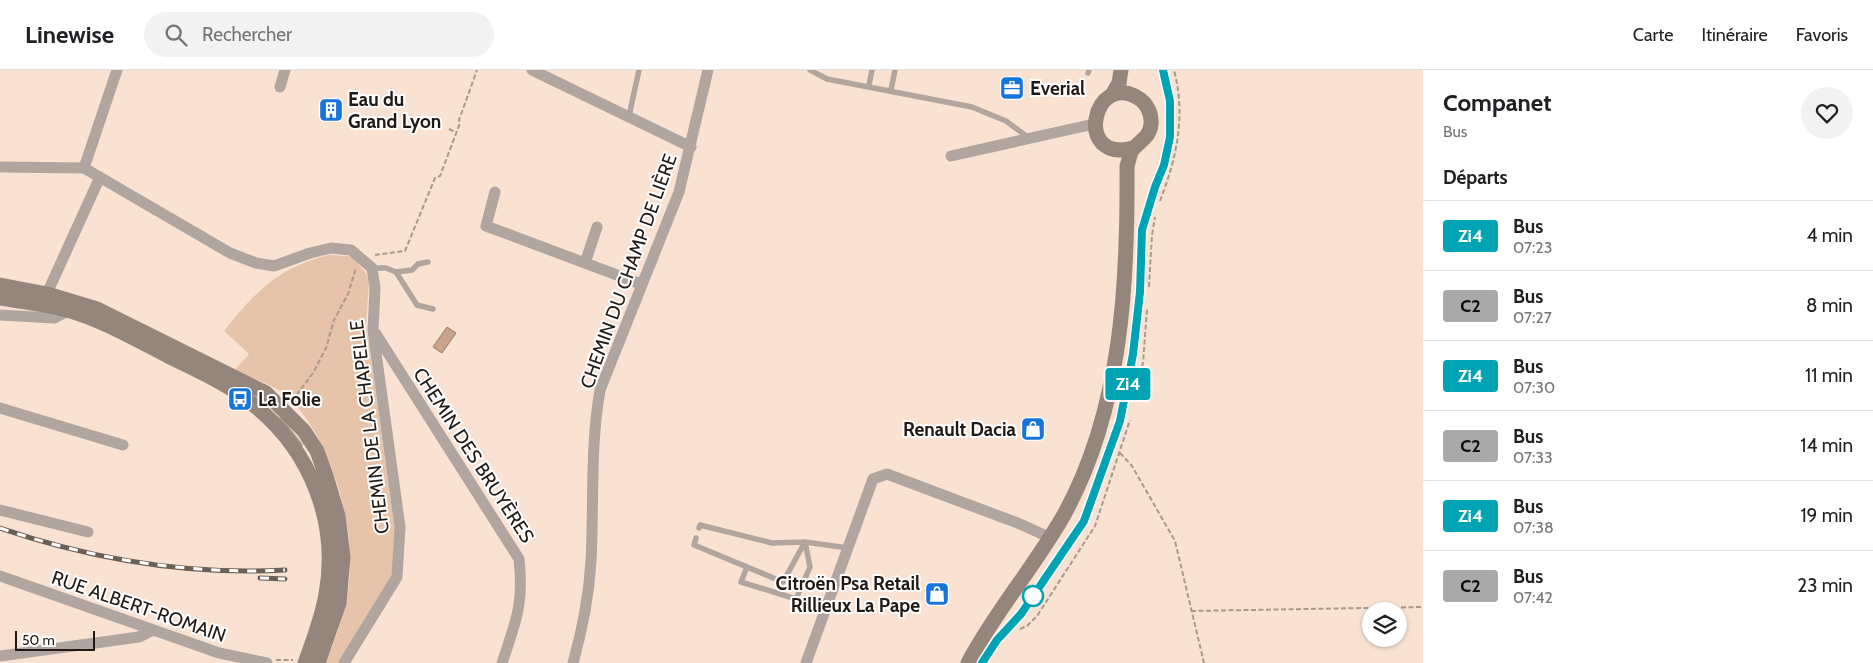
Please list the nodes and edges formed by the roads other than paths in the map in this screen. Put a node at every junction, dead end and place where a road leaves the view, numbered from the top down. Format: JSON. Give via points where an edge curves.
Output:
{"nodes":[{"id":1,"x":117,"y":70,"type":"edge"},
{"id":2,"x":286,"y":70,"type":"edge"},
{"id":3,"x":532,"y":70,"type":"edge"},
{"id":4,"x":639,"y":70,"type":"edge"},
{"id":5,"x":708,"y":70,"type":"edge"},
{"id":6,"x":810,"y":70,"type":"edge"},
{"id":7,"x":872,"y":70,"type":"edge"},
{"id":8,"x":895,"y":70,"type":"edge"},
{"id":9,"x":1121,"y":70,"type":"edge"},
{"id":10,"x":1130,"y":70,"type":"edge"},
{"id":11,"x":1163,"y":70,"type":"edge"},
{"id":12,"x":869,"y":86,"type":"junction"},
{"id":13,"x":280,"y":87,"type":"dead end"},
{"id":14,"x":891,"y":90,"type":"junction"},
{"id":15,"x":1112,"y":95,"type":"junction"},
{"id":16,"x":1137,"y":96,"type":"junction"},
{"id":17,"x":629,"y":116,"type":"junction"},
{"id":18,"x":1094,"y":124,"type":"junction"},
{"id":19,"x":1029,"y":138,"type":"junction"},
{"id":20,"x":691,"y":147,"type":"junction"},
{"id":21,"x":1111,"y":148,"type":"junction"},
{"id":22,"x":1133,"y":148,"type":"junction"},
{"id":23,"x":951,"y":156,"type":"dead end"},
{"id":24,"x":0,"y":168,"type":"edge"},
{"id":25,"x":84,"y":168,"type":"junction"},
{"id":26,"x":100,"y":177,"type":"junction"},
{"id":27,"x":495,"y":192,"type":"dead end"},
{"id":28,"x":596,"y":227,"type":"dead end"},
{"id":29,"x":428,"y":262,"type":"dead end"},
{"id":30,"x":585,"y":263,"type":"junction"},
{"id":31,"x":372,"y":268,"type":"junction"},
{"id":32,"x":396,"y":272,"type":"junction"},
{"id":33,"x":641,"y":284,"type":"junction"},
{"id":34,"x":0,"y":285,"type":"edge"},
{"id":35,"x":0,"y":291,"type":"edge"},
{"id":36,"x":0,"y":298,"type":"edge"},
{"id":37,"x":44,"y":299,"type":"junction"},
{"id":38,"x":433,"y":309,"type":"dead end"},
{"id":39,"x":1121,"y":310,"type":"junction"},
{"id":40,"x":68,"y":311,"type":"junction"},
{"id":41,"x":0,"y":315,"type":"edge"},
{"id":42,"x":373,"y":331,"type":"junction"},
{"id":43,"x":0,"y":408,"type":"edge"},
{"id":44,"x":123,"y":446,"type":"dead end"},
{"id":45,"x":0,"y":510,"type":"edge"},
{"id":46,"x":699,"y":528,"type":"dead end"},
{"id":47,"x":88,"y":532,"type":"dead end"},
{"id":48,"x":696,"y":538,"type":"dead end"},
{"id":49,"x":1051,"y":538,"type":"junction"},
{"id":50,"x":805,"y":542,"type":"junction"},
{"id":51,"x":848,"y":548,"type":"junction"},
{"id":52,"x":747,"y":567,"type":"junction"},
{"id":53,"x":0,"y":576,"type":"edge"},
{"id":54,"x":153,"y":630,"type":"junction"},
{"id":55,"x":0,"y":656,"type":"edge"},
{"id":56,"x":265,"y":662,"type":"edge"},
{"id":57,"x":301,"y":662,"type":"edge"},
{"id":58,"x":311,"y":663,"type":"edge"},
{"id":59,"x":318,"y":663,"type":"edge"},
{"id":60,"x":344,"y":663,"type":"edge"},
{"id":61,"x":502,"y":663,"type":"edge"},
{"id":62,"x":573,"y":663,"type":"edge"},
{"id":63,"x":806,"y":663,"type":"edge"},
{"id":64,"x":968,"y":663,"type":"edge"},
{"id":65,"x":982,"y":663,"type":"edge"}],
"edges":[{"from":1,"to":25,"type":"street"},
{"from":2,"to":13,"type":"street"},
{"from":3,"to":17,"type":"street"},
{"from":4,"to":17,"type":"lane"},
{"from":5,"to":20,"type":"street","name":"CHEMIN DU CHAMP DE LIÈRE"},
{"from":6,"to":12,"type":"lane","via":[[827,80]]},
{"from":7,"to":12,"type":"lane"},
{"from":8,"to":14,"type":"lane"},
{"from":9,"to":15,"type":"main road","via":[[1119,83]]},
{"from":10,"to":16,"type":"main road"},
{"from":11,"to":65,"type":"lane","via":[[1170,104],[1170,137],[1142,230],[1140,292],[1124,408],[1084,521],[1021,614],[997,640]]},
{"from":12,"to":14,"type":"lane"},
{"from":14,"to":19,"type":"lane","via":[[972,107],[1006,121]]},
{"from":15,"to":16,"type":"main road"},
{"from":15,"to":18,"type":"main road","via":[[1098,107]]},
{"from":16,"to":22,"type":"main road","via":[[1148,108],[1151,123],[1146,138]]},
{"from":17,"to":20,"type":"street"},
{"from":18,"to":19,"type":"street"},
{"from":18,"to":21,"type":"main road","via":[[1099,138]]},
{"from":19,"to":23,"type":"street"},
{"from":20,"to":33,"type":"street","name":"CHEMIN DU CHAMP DE LIÈRE","via":[[679,192]]},
{"from":21,"to":22,"type":"main road"},
{"from":21,"to":39,"type":"main road","via":[[1117,165]]},
{"from":22,"to":39,"type":"main road","via":[[1127,166],[1126,279]]},
{"from":24,"to":25,"type":"street"},
{"from":25,"to":26,"type":"street"},
{"from":26,"to":31,"type":"street","via":[[230,253],[256,263],[274,266],[310,253],[340,248],[352,250]]},
{"from":26,"to":37,"type":"street"},
{"from":27,"to":30,"type":"street","via":[[486,226]]},
{"from":28,"to":30,"type":"street"},
{"from":29,"to":32,"type":"lane","via":[[418,264],[412,270]]},
{"from":30,"to":33,"type":"street"},
{"from":31,"to":32,"type":"lane"},
{"from":31,"to":42,"type":"street","name":"CHEMIN DE LA CHAPELLE","via":[[375,278]]},
{"from":32,"to":38,"type":"lane","via":[[417,305]]},
{"from":33,"to":62,"type":"street","name":"CHEMIN DU CHAMP DE LIÈRE","via":[[600,390],[594,424],[591,562],[586,605]]},
{"from":34,"to":37,"type":"main road"},
{"from":35,"to":37,"type":"lane"},
{"from":36,"to":37,"type":"main road"},
{"from":37,"to":40,"type":"main road"},
{"from":37,"to":58,"type":"lane","via":[[97,314],[227,379],[268,409],[296,437],[320,479],[332,516],[336,561],[332,603]]},
{"from":37,"to":59,"type":"main road","via":[[97,308],[242,380],[266,393],[304,431],[316,451],[338,516],[343,557],[339,603]]},
{"from":39,"to":49,"type":"main road","via":[[1114,366],[1095,442],[1075,493]]},
{"from":40,"to":41,"type":"street","via":[[54,318]]},
{"from":40,"to":57,"type":"main road","via":[[137,340],[224,384],[255,406],[295,446],[320,499],[330,558],[318,627]]},
{"from":42,"to":60,"type":"street","name":"CHEMIN DE LA CHAPELLE","via":[[400,527],[400,554],[398,576]]},
{"from":42,"to":61,"type":"street","name":"CHEMIN DES BRUYÈRES","via":[[519,559],[522,588],[519,614]]},
{"from":43,"to":44,"type":"street"},
{"from":45,"to":47,"type":"street"},
{"from":46,"to":50,"type":"lane","via":[[700,525],[772,543]]},
{"from":48,"to":52,"type":"lane","via":[[694,545]]},
{"from":49,"to":51,"type":"street","via":[[887,474],[873,479]]},
{"from":49,"to":64,"type":"main road","via":[[984,634]]},
{"from":50,"to":51,"type":"lane"},
{"from":50,"to":52,"type":"lane","via":[[783,582]]},
{"from":50,"to":52,"type":"lane","via":[[810,567],[796,599],[741,582]]},
{"from":51,"to":63,"type":"street"},
{"from":53,"to":54,"type":"street","name":"RUE ALBERT-ROMAIN"},
{"from":54,"to":55,"type":"street","via":[[139,637]]},
{"from":54,"to":56,"type":"street","name":"RUE ALBERT-ROMAIN","via":[[219,653]]}]}
